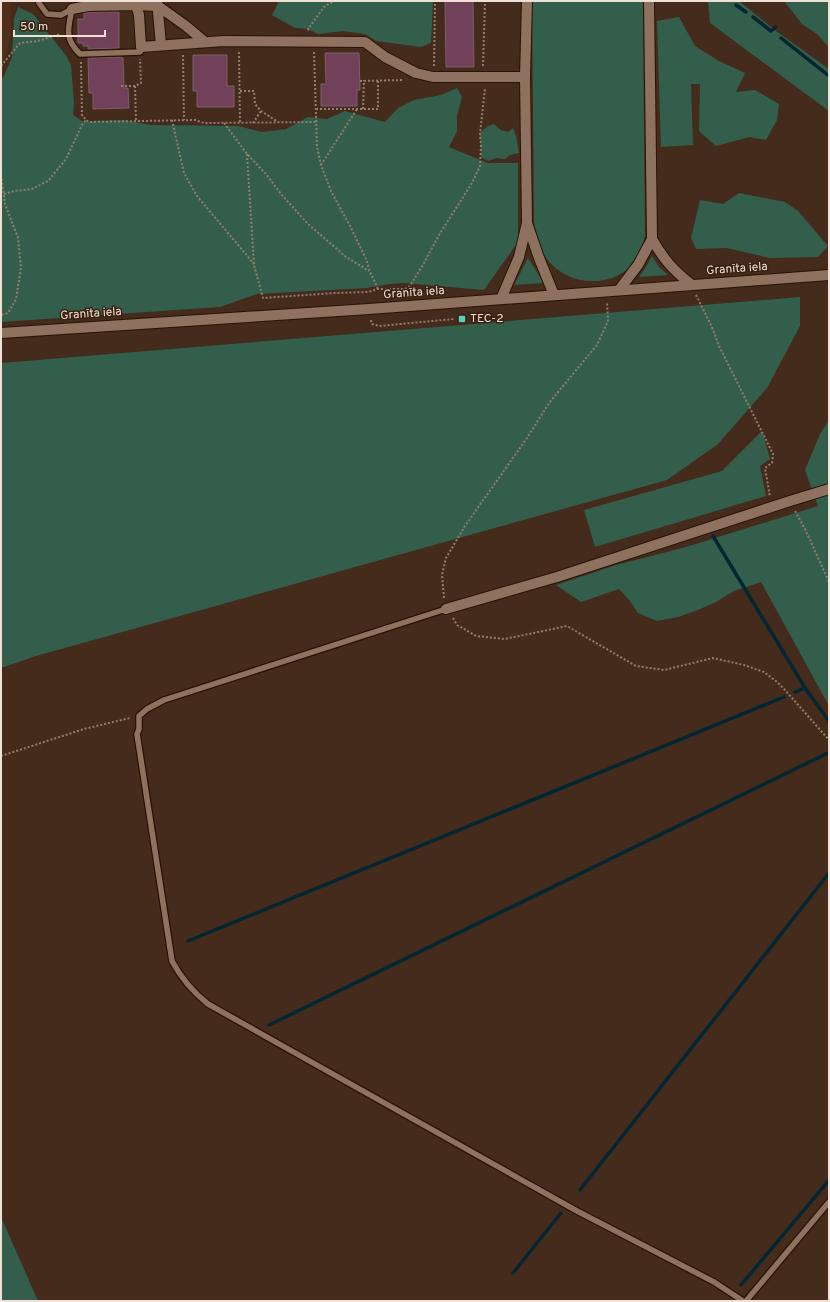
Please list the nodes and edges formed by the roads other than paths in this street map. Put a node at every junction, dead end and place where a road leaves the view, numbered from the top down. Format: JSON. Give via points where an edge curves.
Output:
{"nodes":[{"id":1,"x":39,"y":1,"type":"edge"},
{"id":2,"x":527,"y":1,"type":"edge"},
{"id":3,"x":649,"y":1,"type":"edge"},
{"id":4,"x":158,"y":3,"type":"edge"},
{"id":5,"x":136,"y":5,"type":"junction"},
{"id":6,"x":72,"y":9,"type":"junction"},
{"id":7,"x":205,"y":42,"type":"junction"},
{"id":8,"x":161,"y":45,"type":"junction"},
{"id":9,"x":140,"y":49,"type":"junction"},
{"id":10,"x":526,"y":78,"type":"junction"},
{"id":11,"x":527,"y":223,"type":"junction"},
{"id":12,"x":652,"y":239,"type":"junction"},
{"id":13,"x":829,"y":276,"type":"edge"},
{"id":14,"x":692,"y":285,"type":"junction"},
{"id":15,"x":619,"y":290,"type":"junction"},
{"id":16,"x":554,"y":295,"type":"junction"},
{"id":17,"x":501,"y":299,"type":"junction"},
{"id":18,"x":1,"y":333,"type":"edge"},
{"id":19,"x":829,"y":489,"type":"edge"},
{"id":20,"x":446,"y":609,"type":"joint"},
{"id":21,"x":829,"y":1202,"type":"edge"},
{"id":22,"x":745,"y":1301,"type":"edge"}],
"edges":[{"from":1,"to":6,"type":"lane","via":[[48,14],[61,15]]},
{"from":2,"to":10,"type":"street"},
{"from":3,"to":12,"type":"street"},
{"from":4,"to":5,"type":"street"},
{"from":4,"to":7,"type":"street"},
{"from":4,"to":8,"type":"street"},
{"from":5,"to":6,"type":"street"},
{"from":5,"to":9,"type":"street","via":[[139,15]]},
{"from":6,"to":9,"type":"lane","via":[[68,31],[72,45],[80,54]]},
{"from":7,"to":8,"type":"street"},
{"from":7,"to":10,"type":"street","via":[[365,42],[385,57],[416,73],[433,77]]},
{"from":8,"to":9,"type":"street"},
{"from":10,"to":11,"type":"street"},
{"from":11,"to":16,"type":"street"},
{"from":11,"to":17,"type":"street","via":[[519,257]]},
{"from":12,"to":14,"type":"street","via":[[669,265]]},
{"from":12,"to":15,"type":"street","via":[[638,265]]},
{"from":13,"to":14,"type":"street","name":"Granīta iela"},
{"from":14,"to":15,"type":"street","name":"Granīta iela"},
{"from":15,"to":16,"type":"street","name":"Granīta iela"},
{"from":16,"to":17,"type":"street","name":"Granīta iela"},
{"from":17,"to":18,"type":"street","name":"Granīta iela"},
{"from":19,"to":20,"type":"street","via":[[558,577]]},
{"from":20,"to":22,"type":"lane","via":[[164,700],[139,716],[137,734],[172,961],[181,977],[208,1004],[577,1211],[714,1282]]},
{"from":21,"to":22,"type":"lane"}]}
